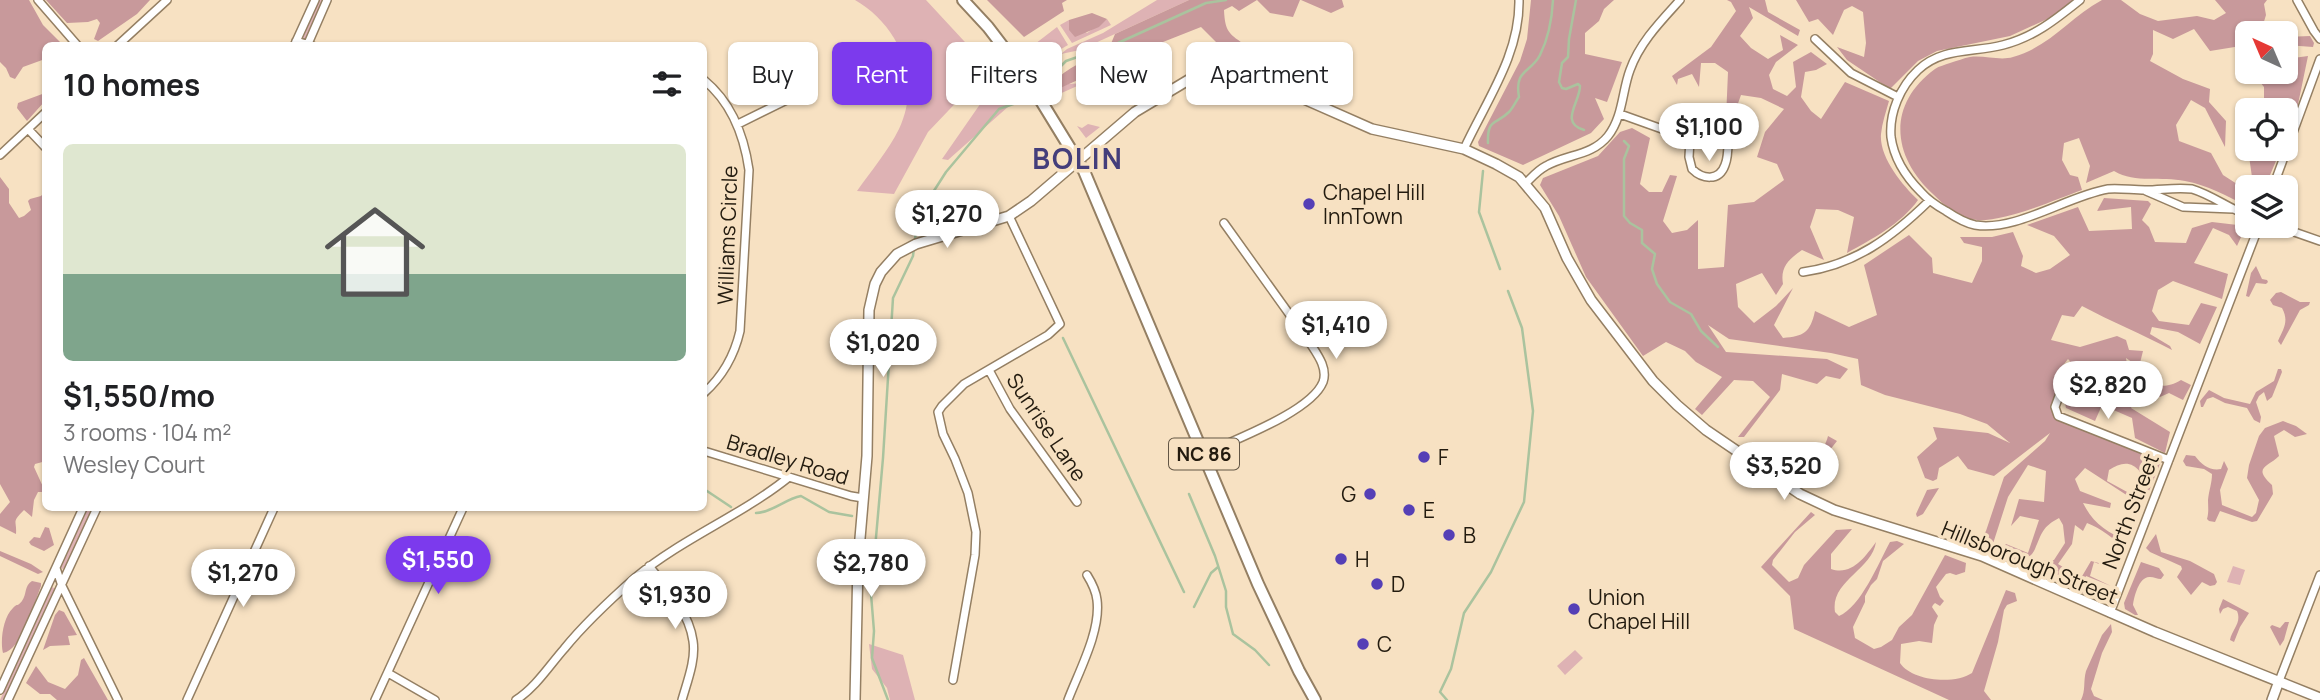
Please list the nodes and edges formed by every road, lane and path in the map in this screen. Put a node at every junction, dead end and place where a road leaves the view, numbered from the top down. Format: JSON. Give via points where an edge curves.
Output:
{"nodes":[{"id":1,"x":38,"y":0,"type":"edge"},
{"id":2,"x":167,"y":0,"type":"edge"},
{"id":3,"x":315,"y":0,"type":"edge"},
{"id":4,"x":327,"y":0,"type":"edge"},
{"id":5,"x":963,"y":0,"type":"edge"},
{"id":6,"x":1519,"y":0,"type":"edge"},
{"id":7,"x":1680,"y":0,"type":"edge"},
{"id":8,"x":2080,"y":0,"type":"edge"},
{"id":9,"x":2297,"y":0,"type":"edge"},
{"id":10,"x":1815,"y":39,"type":"dead end"},
{"id":11,"x":2320,"y":39,"type":"edge"},
{"id":12,"x":75,"y":42,"type":"edge"},
{"id":13,"x":121,"y":42,"type":"edge"},
{"id":14,"x":295,"y":42,"type":"edge"},
{"id":15,"x":310,"y":42,"type":"edge"},
{"id":16,"x":2320,"y":59,"type":"edge"},
{"id":17,"x":707,"y":83,"type":"edge"},
{"id":18,"x":1898,"y":97,"type":"junction"},
{"id":19,"x":777,"y":105,"type":"edge"},
{"id":20,"x":1619,"y":114,"type":"junction"},
{"id":21,"x":42,"y":116,"type":"edge"},
{"id":22,"x":738,"y":124,"type":"junction"},
{"id":23,"x":28,"y":129,"type":"junction"},
{"id":24,"x":1690,"y":139,"type":"junction"},
{"id":25,"x":1728,"y":141,"type":"junction"},
{"id":26,"x":1744,"y":142,"type":"dead end"},
{"id":27,"x":42,"y":144,"type":"edge"},
{"id":28,"x":1464,"y":149,"type":"junction"},
{"id":29,"x":0,"y":155,"type":"edge"},
{"id":30,"x":1078,"y":160,"type":"junction"},
{"id":31,"x":2277,"y":175,"type":"edge"},
{"id":32,"x":1526,"y":183,"type":"junction"},
{"id":33,"x":2144,"y":190,"type":"junction"},
{"id":34,"x":1929,"y":201,"type":"junction"},
{"id":35,"x":2233,"y":209,"type":"joint"},
{"id":36,"x":1009,"y":216,"type":"junction"},
{"id":37,"x":1224,"y":223,"type":"dead end"},
{"id":38,"x":2298,"y":234,"type":"edge"},
{"id":39,"x":2254,"y":238,"type":"edge"},
{"id":40,"x":2320,"y":242,"type":"edge"},
{"id":41,"x":1802,"y":272,"type":"dead end"},
{"id":42,"x":989,"y":370,"type":"junction"},
{"id":43,"x":2067,"y":374,"type":"dead end"},
{"id":44,"x":707,"y":390,"type":"edge"},
{"id":45,"x":707,"y":452,"type":"edge"},
{"id":46,"x":1204,"y":454,"type":"junction"},
{"id":47,"x":2169,"y":460,"type":"junction"},
{"id":48,"x":789,"y":477,"type":"junction"},
{"id":49,"x":863,"y":498,"type":"junction"},
{"id":50,"x":1077,"y":502,"type":"dead end"},
{"id":51,"x":82,"y":511,"type":"edge"},
{"id":52,"x":96,"y":511,"type":"edge"},
{"id":53,"x":273,"y":511,"type":"edge"},
{"id":54,"x":462,"y":511,"type":"edge"},
{"id":55,"x":649,"y":566,"type":"junction"},
{"id":56,"x":56,"y":568,"type":"junction"},
{"id":57,"x":1087,"y":575,"type":"dead end"},
{"id":58,"x":2320,"y":575,"type":"edge"},
{"id":59,"x":62,"y":586,"type":"junction"},
{"id":60,"x":2110,"y":613,"type":"junction"},
{"id":61,"x":388,"y":673,"type":"junction"},
{"id":62,"x":953,"y":680,"type":"dead end"},
{"id":63,"x":2279,"y":681,"type":"junction"},
{"id":64,"x":0,"y":691,"type":"edge"},
{"id":65,"x":2320,"y":698,"type":"edge"},
{"id":66,"x":8,"y":700,"type":"edge"},
{"id":67,"x":118,"y":700,"type":"edge"},
{"id":68,"x":187,"y":700,"type":"edge"},
{"id":69,"x":375,"y":700,"type":"edge"},
{"id":70,"x":435,"y":700,"type":"edge"},
{"id":71,"x":516,"y":700,"type":"edge"},
{"id":72,"x":682,"y":700,"type":"edge"},
{"id":73,"x":855,"y":700,"type":"edge"},
{"id":74,"x":1068,"y":700,"type":"edge"},
{"id":75,"x":1315,"y":700,"type":"edge"},
{"id":76,"x":2272,"y":700,"type":"edge"}],
"edges":[{"from":1,"to":12,"type":"street"},
{"from":2,"to":13,"type":"street"},
{"from":3,"to":14,"type":"street"},
{"from":4,"to":15,"type":"street"},
{"from":5,"to":30,"type":"main road","number":"NC 86","via":[[1027,78]]},
{"from":6,"to":28,"type":"street","via":[[1510,55]]},
{"from":7,"to":20,"type":"street","via":[[1640,48]]},
{"from":8,"to":18,"type":"street","via":[[2046,28],[2025,37],[1929,61]]},
{"from":9,"to":11,"type":"street"},
{"from":10,"to":18,"type":"street","via":[[1851,74]]},
{"from":16,"to":31,"type":"street"},
{"from":17,"to":22,"type":"street","name":"Williams Circle"},
{"from":18,"to":34,"type":"street","via":[[1891,135],[1894,149],[1906,175]]},
{"from":19,"to":22,"type":"street"},
{"from":20,"to":24,"type":"street"},
{"from":20,"to":32,"type":"street","via":[[1598,146],[1548,164]]},
{"from":21,"to":23,"type":"street"},
{"from":22,"to":44,"type":"street","name":"Williams Circle","via":[[749,170],[740,331],[723,372]]},
{"from":23,"to":27,"type":"street"},
{"from":23,"to":29,"type":"street"},
{"from":24,"to":25,"type":"street"},
{"from":24,"to":25,"type":"street","via":[[1692,169],[1711,178],[1723,170]]},
{"from":25,"to":26,"type":"street"},
{"from":28,"to":30,"type":"street","name":"Hillsborough Street","via":[[1372,129],[1261,80],[1215,73],[1190,79],[1155,99]]},
{"from":28,"to":32,"type":"street","name":"Hillsborough Street"},
{"from":30,"to":36,"type":"street","name":"Hillsborough Street"},
{"from":30,"to":46,"type":"main road","number":"NC 86"},
{"from":32,"to":60,"type":"street","name":"Hillsborough Street","via":[[1545,208],[1591,300],[1653,381],[1706,429],[1782,483],[1823,505],[1982,556]]},
{"from":33,"to":34,"type":"street","via":[[2109,189],[2019,220],[1985,225],[1961,220]]},
{"from":33,"to":35,"type":"street","via":[[2183,206]]},
{"from":33,"to":35,"type":"street","via":[[2192,189]]},
{"from":34,"to":41,"type":"street","via":[[1867,252],[1823,270]]},
{"from":36,"to":42,"type":"street","via":[[1060,324]]},
{"from":36,"to":49,"type":"street","via":[[926,240],[897,254],[875,285],[869,310]]},
{"from":37,"to":46,"type":"street","via":[[1310,342],[1322,363],[1324,380],[1313,397],[1291,413]]},
{"from":38,"to":40,"type":"street"},
{"from":39,"to":47,"type":"street","name":"North Street"},
{"from":42,"to":50,"type":"street","name":"Sunrise Lane","via":[[1010,409]]},
{"from":42,"to":62,"type":"street","via":[[964,384],[938,412],[968,493],[976,532]]},
{"from":43,"to":47,"type":"street","via":[[2055,407],[2058,416]]},
{"from":45,"to":48,"type":"street","name":"Bradley Road"},
{"from":46,"to":75,"type":"main road","number":"NC 86","via":[[1271,613]]},
{"from":47,"to":60,"type":"street","name":"North Street"},
{"from":48,"to":49,"type":"street","name":"Bradley Road"},
{"from":48,"to":55,"type":"street"},
{"from":49,"to":73,"type":"street"},
{"from":51,"to":56,"type":"street"},
{"from":52,"to":59,"type":"street"},
{"from":53,"to":68,"type":"street"},
{"from":54,"to":61,"type":"street"},
{"from":55,"to":71,"type":"street","via":[[614,596]]},
{"from":55,"to":72,"type":"street","via":[[686,618],[693,642]]},
{"from":56,"to":59,"type":"street"},
{"from":56,"to":64,"type":"street"},
{"from":57,"to":74,"type":"street","via":[[1096,591],[1098,611]]},
{"from":58,"to":63,"type":"street"},
{"from":59,"to":66,"type":"street"},
{"from":59,"to":67,"type":"street"},
{"from":60,"to":63,"type":"street","name":"Hillsborough Street"},
{"from":61,"to":69,"type":"street"},
{"from":61,"to":70,"type":"street"},
{"from":63,"to":65,"type":"street","name":"Hillsborough Street"},
{"from":63,"to":76,"type":"street"}]}
